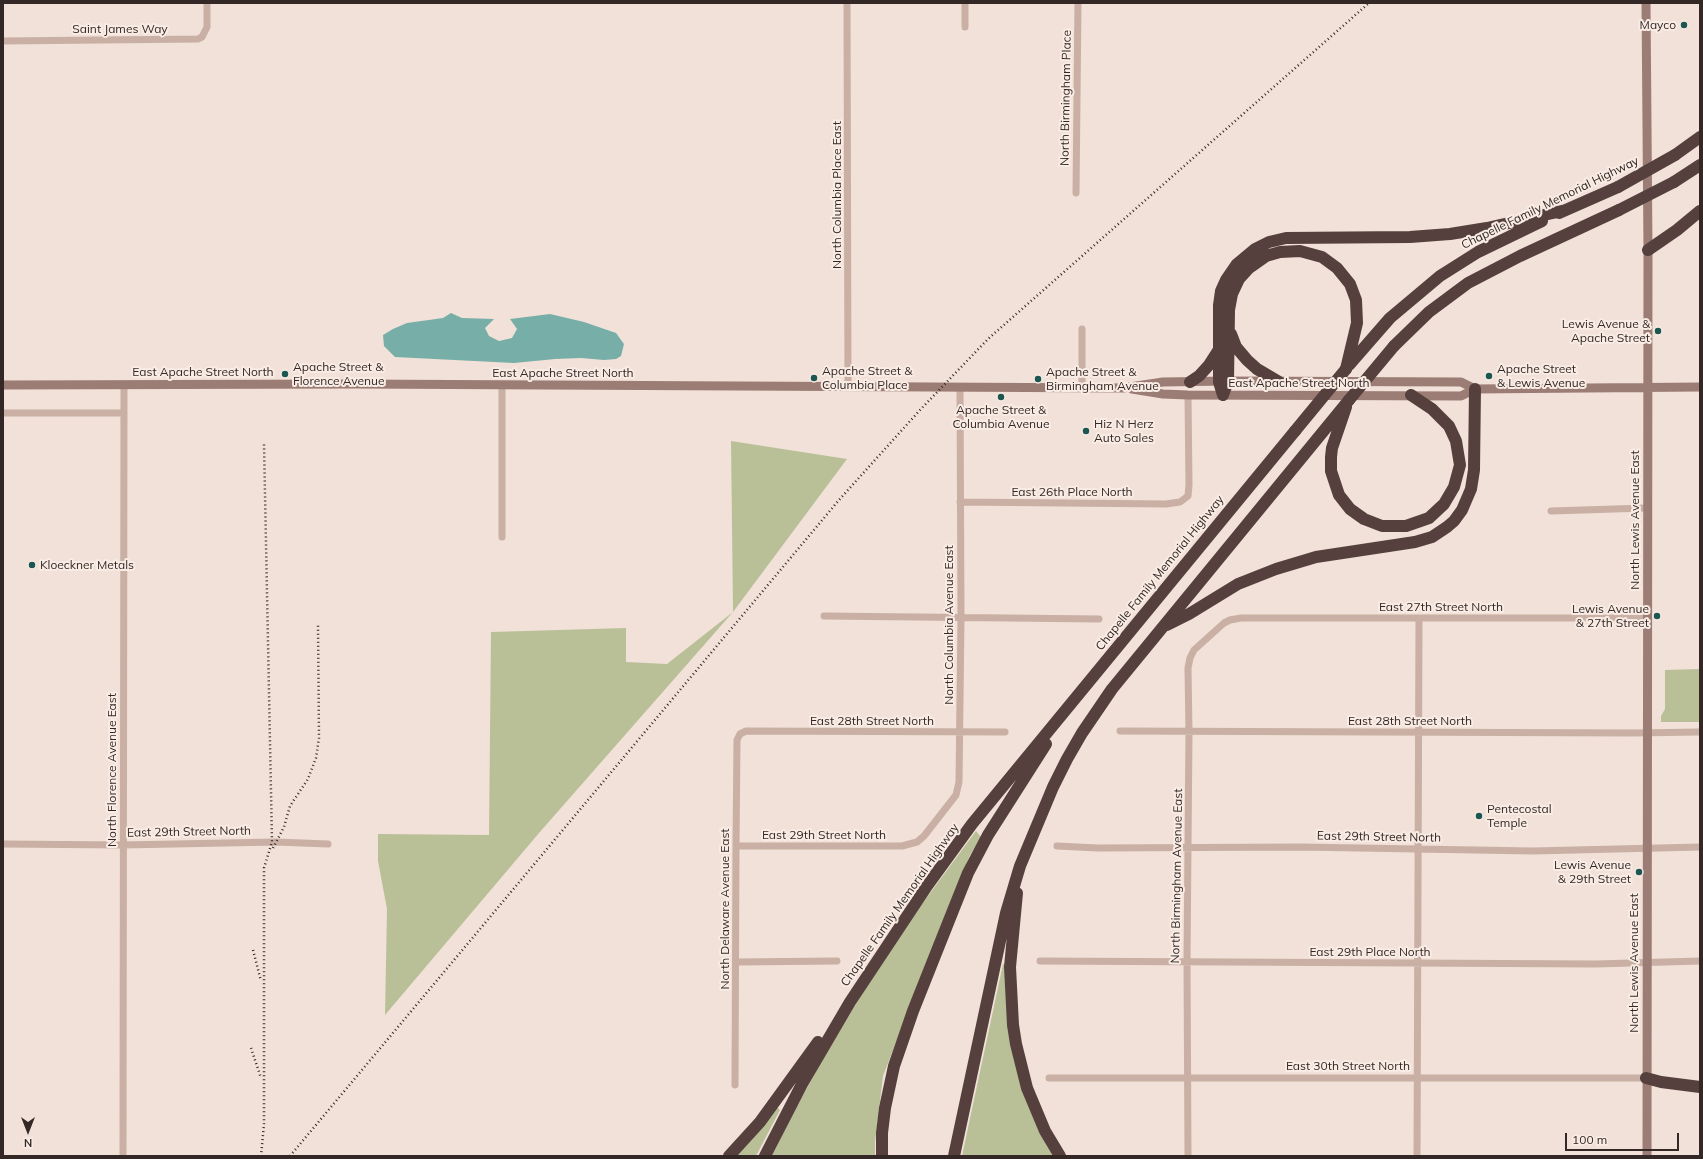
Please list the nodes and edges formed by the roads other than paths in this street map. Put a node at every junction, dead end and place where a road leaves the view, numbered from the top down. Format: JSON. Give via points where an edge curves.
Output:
{"nodes":[{"id":1,"x":847,"y":3,"type":"edge"},
{"id":2,"x":965,"y":3,"type":"edge"},
{"id":3,"x":1078,"y":3,"type":"edge"},
{"id":4,"x":1646,"y":3,"type":"edge"},
{"id":5,"x":207,"y":4,"type":"dead end"},
{"id":6,"x":965,"y":27,"type":"dead end"},
{"id":7,"x":3,"y":41,"type":"edge"},
{"id":8,"x":1700,"y":137,"type":"edge"},
{"id":9,"x":1700,"y":165,"type":"edge"},
{"id":10,"x":1076,"y":193,"type":"dead end"},
{"id":11,"x":1566,"y":210,"type":"junction"},
{"id":12,"x":1700,"y":210,"type":"edge"},
{"id":13,"x":1648,"y":250,"type":"junction"},
{"id":14,"x":1082,"y":329,"type":"dead end"},
{"id":15,"x":1229,"y":329,"type":"junction"},
{"id":16,"x":1359,"y":345,"type":"junction"},
{"id":17,"x":1219,"y":350,"type":"junction"},
{"id":18,"x":1190,"y":382,"type":"junction"},
{"id":19,"x":1223,"y":382,"type":"junction"},
{"id":20,"x":1279,"y":382,"type":"junction"},
{"id":21,"x":3,"y":385,"type":"edge"},
{"id":22,"x":124,"y":385,"type":"junction"},
{"id":23,"x":502,"y":385,"type":"junction"},
{"id":24,"x":848,"y":387,"type":"junction"},
{"id":25,"x":960,"y":387,"type":"junction"},
{"id":26,"x":1700,"y":387,"type":"edge"},
{"id":27,"x":1082,"y":388,"type":"junction"},
{"id":28,"x":1123,"y":388,"type":"junction"},
{"id":29,"x":1646,"y":388,"type":"junction"},
{"id":30,"x":1475,"y":389,"type":"junction"},
{"id":31,"x":1188,"y":395,"type":"junction"},
{"id":32,"x":1223,"y":395,"type":"junction"},
{"id":33,"x":1411,"y":395,"type":"junction"},
{"id":34,"x":1349,"y":400,"type":"junction"},
{"id":35,"x":3,"y":413,"type":"edge"},
{"id":36,"x":124,"y":413,"type":"junction"},
{"id":37,"x":960,"y":502,"type":"junction"},
{"id":38,"x":1646,"y":508,"type":"junction"},
{"id":39,"x":1551,"y":511,"type":"dead end"},
{"id":40,"x":502,"y":537,"type":"dead end"},
{"id":41,"x":824,"y":616,"type":"dead end"},
{"id":42,"x":961,"y":618,"type":"junction"},
{"id":43,"x":1419,"y":618,"type":"junction"},
{"id":44,"x":1647,"y":618,"type":"junction"},
{"id":45,"x":1099,"y":619,"type":"dead end"},
{"id":46,"x":1235,"y":619,"type":"joint"},
{"id":47,"x":1162,"y":628,"type":"junction"},
{"id":48,"x":1076,"y":697,"type":"junction"},
{"id":49,"x":1120,"y":731,"type":"dead end"},
{"id":50,"x":959,"y":732,"type":"junction"},
{"id":51,"x":1005,"y":732,"type":"dead end"},
{"id":52,"x":1190,"y":732,"type":"junction"},
{"id":53,"x":1419,"y":732,"type":"junction"},
{"id":54,"x":1700,"y":732,"type":"edge"},
{"id":55,"x":1646,"y":733,"type":"junction"},
{"id":56,"x":740,"y":734,"type":"joint"},
{"id":57,"x":3,"y":844,"type":"edge"},
{"id":58,"x":123,"y":844,"type":"junction"},
{"id":59,"x":328,"y":844,"type":"dead end"},
{"id":60,"x":911,"y":844,"type":"joint"},
{"id":61,"x":736,"y":846,"type":"junction"},
{"id":62,"x":1057,"y":846,"type":"dead end"},
{"id":63,"x":1189,"y":847,"type":"junction"},
{"id":64,"x":1700,"y":847,"type":"edge"},
{"id":65,"x":1646,"y":848,"type":"junction"},
{"id":66,"x":1418,"y":849,"type":"junction"},
{"id":67,"x":1020,"y":866,"type":"junction"},
{"id":68,"x":888,"y":943,"type":"junction"},
{"id":69,"x":837,"y":961,"type":"dead end"},
{"id":70,"x":1040,"y":961,"type":"dead end"},
{"id":71,"x":1187,"y":961,"type":"junction"},
{"id":72,"x":1700,"y":961,"type":"edge"},
{"id":73,"x":736,"y":962,"type":"junction"},
{"id":74,"x":1646,"y":962,"type":"junction"},
{"id":75,"x":1418,"y":963,"type":"junction"},
{"id":76,"x":1188,"y":1077,"type":"junction"},
{"id":77,"x":1049,"y":1078,"type":"dead end"},
{"id":78,"x":1417,"y":1078,"type":"junction"},
{"id":79,"x":1646,"y":1078,"type":"junction"},
{"id":80,"x":1700,"y":1081,"type":"edge"},
{"id":81,"x":969,"y":1084,"type":"junction"},
{"id":82,"x":735,"y":1085,"type":"dead end"},
{"id":83,"x":1700,"y":1087,"type":"edge"},
{"id":84,"x":882,"y":1155,"type":"edge"},
{"id":85,"x":123,"y":1156,"type":"edge"},
{"id":86,"x":729,"y":1156,"type":"edge"},
{"id":87,"x":765,"y":1156,"type":"edge"},
{"id":88,"x":946,"y":1156,"type":"edge"},
{"id":89,"x":954,"y":1156,"type":"edge"},
{"id":90,"x":1060,"y":1156,"type":"edge"},
{"id":91,"x":1188,"y":1156,"type":"edge"},
{"id":92,"x":1417,"y":1156,"type":"edge"},
{"id":93,"x":1646,"y":1156,"type":"edge"}],
"edges":[{"from":1,"to":24,"type":"street","name":"North Columbia Place East"},
{"from":2,"to":6,"type":"street"},
{"from":3,"to":10,"type":"street","name":"North Birmingham Place"},
{"from":4,"to":13,"type":"main road","name":"North Lewis Avenue East"},
{"from":5,"to":7,"type":"street","name":"Saint James Way","via":[[206,33],[198,39]]},
{"from":8,"to":11,"type":"highway","name":"Chapelle Family Memorial Highway","bridge":true,"via":[[1675,156],[1618,187]]},
{"from":9,"to":34,"type":"highway","bridge":true,"via":[[1674,182],[1619,210],[1468,283],[1429,312],[1394,346]]},
{"from":11,"to":16,"type":"highway","name":"Chapelle Family Memorial Highway","via":[[1460,263],[1404,305]]},
{"from":11,"to":17,"type":"highway","via":[[1487,228],[1431,236],[1297,237],[1269,242],[1240,260],[1224,285],[1219,305]]},
{"from":12,"to":13,"type":"highway"},
{"from":13,"to":29,"type":"main road","name":"North Lewis Avenue East"},
{"from":14,"to":27,"type":"street"},
{"from":15,"to":16,"type":"highway","via":[[1230,301],[1235,286],[1244,273],[1266,256],[1286,251],[1300,251],[1328,261],[1350,284],[1357,307]]},
{"from":15,"to":19,"type":"highway"},
{"from":15,"to":20,"type":"highway","via":[[1236,347],[1247,360]]},
{"from":16,"to":48,"type":"highway","name":"Chapelle Family Memorial Highway","bridge":true,"via":[[1346,369]]},
{"from":17,"to":18,"type":"highway","via":[[1209,365]]},
{"from":17,"to":19,"type":"highway"},
{"from":18,"to":19,"type":"main road","name":"East Apache Street North"},
{"from":18,"to":28,"type":"main road","name":"East Apache Street North","via":[[1155,383]]},
{"from":19,"to":20,"type":"main road","name":"East Apache Street North"},
{"from":19,"to":32,"type":"highway"},
{"from":20,"to":30,"type":"main road","name":"East Apache Street North","via":[[1461,382]]},
{"from":21,"to":22,"type":"main road","name":"East Apache Street North"},
{"from":22,"to":23,"type":"main road","name":"East Apache Street North"},
{"from":22,"to":36,"type":"street","name":"North Florence Avenue East"},
{"from":23,"to":24,"type":"main road","name":"East Apache Street North"},
{"from":23,"to":40,"type":"street"},
{"from":24,"to":25,"type":"main road","name":"East Apache Street North"},
{"from":25,"to":27,"type":"main road","name":"East Apache Street North"},
{"from":25,"to":37,"type":"street","name":"North Columbia Avenue East"},
{"from":26,"to":29,"type":"main road","name":"East Apache Street North"},
{"from":27,"to":28,"type":"main road","name":"East Apache Street North"},
{"from":28,"to":31,"type":"main road","name":"East Apache Street North"},
{"from":29,"to":30,"type":"main road","name":"East Apache Street North"},
{"from":29,"to":38,"type":"main road","name":"North Lewis Avenue East"},
{"from":30,"to":33,"type":"main road","name":"East Apache Street North","via":[[1460,396]]},
{"from":30,"to":47,"type":"highway","via":[[1474,470],[1471,489],[1462,510],[1447,527],[1432,537],[1415,542],[1316,557],[1276,568],[1238,584]]},
{"from":31,"to":32,"type":"main road","name":"East Apache Street North"},
{"from":31,"to":37,"type":"street","name":"East 26th Place North","via":[[1189,485],[1188,496],[1180,502]]},
{"from":32,"to":33,"type":"main road","name":"East Apache Street North"},
{"from":33,"to":34,"type":"highway","via":[[1444,419],[1453,433],[1459,456],[1459,473],[1452,492],[1440,508],[1423,521],[1406,526],[1382,526],[1364,519],[1350,509],[1339,495],[1331,471],[1331,457]]},
{"from":34,"to":47,"type":"highway"},
{"from":35,"to":36,"type":"street"},
{"from":36,"to":58,"type":"street","name":"North Florence Avenue East"},
{"from":37,"to":42,"type":"street","name":"North Columbia Avenue East"},
{"from":38,"to":39,"type":"street"},
{"from":38,"to":44,"type":"main road","name":"North Lewis Avenue East"},
{"from":41,"to":42,"type":"street"},
{"from":42,"to":45,"type":"street"},
{"from":42,"to":50,"type":"street","name":"North Columbia Avenue East"},
{"from":43,"to":44,"type":"street","name":"East 27th Street North"},
{"from":43,"to":46,"type":"street","name":"East 27th Street North"},
{"from":43,"to":53,"type":"street"},
{"from":44,"to":55,"type":"main road","name":"North Lewis Avenue East"},
{"from":46,"to":52,"type":"street","name":"North Birmingham Avenue East","via":[[1224,623],[1194,650],[1190,658]]},
{"from":47,"to":67,"type":"highway","via":[[1112,689],[1082,734],[1053,787]]},
{"from":48,"to":68,"type":"highway","name":"Chapelle Family Memorial Highway","via":[[972,824]]},
{"from":48,"to":84,"type":"highway","via":[[988,835],[968,874],[913,1011],[894,1066],[885,1108]]},
{"from":49,"to":52,"type":"street","name":"East 28th Street North"},
{"from":50,"to":51,"type":"street","name":"East 28th Street North"},
{"from":50,"to":56,"type":"street","name":"East 28th Street North","via":[[746,731]]},
{"from":50,"to":60,"type":"street","name":"North Columbia Avenue East","via":[[959,782],[956,795],[924,836]]},
{"from":52,"to":53,"type":"street","name":"East 28th Street North"},
{"from":52,"to":63,"type":"street","name":"North Birmingham Avenue East"},
{"from":53,"to":55,"type":"street","name":"East 28th Street North"},
{"from":53,"to":66,"type":"street"},
{"from":54,"to":55,"type":"street","name":"East 28th Street North"},
{"from":55,"to":65,"type":"main road","name":"North Lewis Avenue East"},
{"from":56,"to":61,"type":"street","name":"North Delaware Avenue East","via":[[737,740]]},
{"from":57,"to":58,"type":"street","name":"East 29th Street North"},
{"from":58,"to":59,"type":"street","name":"East 29th Street North"},
{"from":58,"to":85,"type":"street","name":"North Florence Avenue East"},
{"from":60,"to":61,"type":"street","name":"East 29th Street North"},
{"from":61,"to":73,"type":"street","name":"North Delaware Avenue East"},
{"from":62,"to":63,"type":"street","name":"East 29th Street North"},
{"from":63,"to":66,"type":"street","name":"East 29th Street North"},
{"from":63,"to":71,"type":"street","name":"North Birmingham Avenue East"},
{"from":64,"to":65,"type":"street","name":"East 29th Street North"},
{"from":65,"to":66,"type":"street","name":"East 29th Street North","via":[[1533,851]]},
{"from":65,"to":74,"type":"main road","name":"North Lewis Avenue East"},
{"from":66,"to":75,"type":"street"},
{"from":67,"to":81,"type":"highway","via":[[1006,913]]},
{"from":67,"to":90,"type":"highway","via":[[1010,967],[1012,1025],[1027,1088],[1045,1131]]},
{"from":68,"to":86,"type":"highway","via":[[774,1104]]},
{"from":68,"to":87,"type":"highway","name":"Chapelle Family Memorial Highway","via":[[818,1056]]},
{"from":69,"to":73,"type":"street"},
{"from":70,"to":71,"type":"street","name":"East 29th Place North"},
{"from":71,"to":75,"type":"street","name":"East 29th Place North"},
{"from":71,"to":76,"type":"street","name":"North Birmingham Avenue East"},
{"from":72,"to":74,"type":"street","name":"East 29th Place North"},
{"from":73,"to":82,"type":"street","name":"North Delaware Avenue East"},
{"from":74,"to":75,"type":"street","name":"East 29th Place North"},
{"from":74,"to":79,"type":"main road","name":"North Lewis Avenue East"},
{"from":75,"to":78,"type":"street"},
{"from":76,"to":77,"type":"street","name":"East 30th Street North"},
{"from":76,"to":78,"type":"street","name":"East 30th Street North"},
{"from":76,"to":91,"type":"street","name":"North Birmingham Avenue East"},
{"from":78,"to":79,"type":"street","name":"East 30th Street North"},
{"from":78,"to":92,"type":"street"},
{"from":79,"to":80,"type":"highway","via":[[1660,1076]]},
{"from":79,"to":83,"type":"highway"},
{"from":79,"to":93,"type":"main road","name":"North Lewis Avenue East"},
{"from":81,"to":88,"type":"highway"},
{"from":81,"to":89,"type":"highway"}]}
